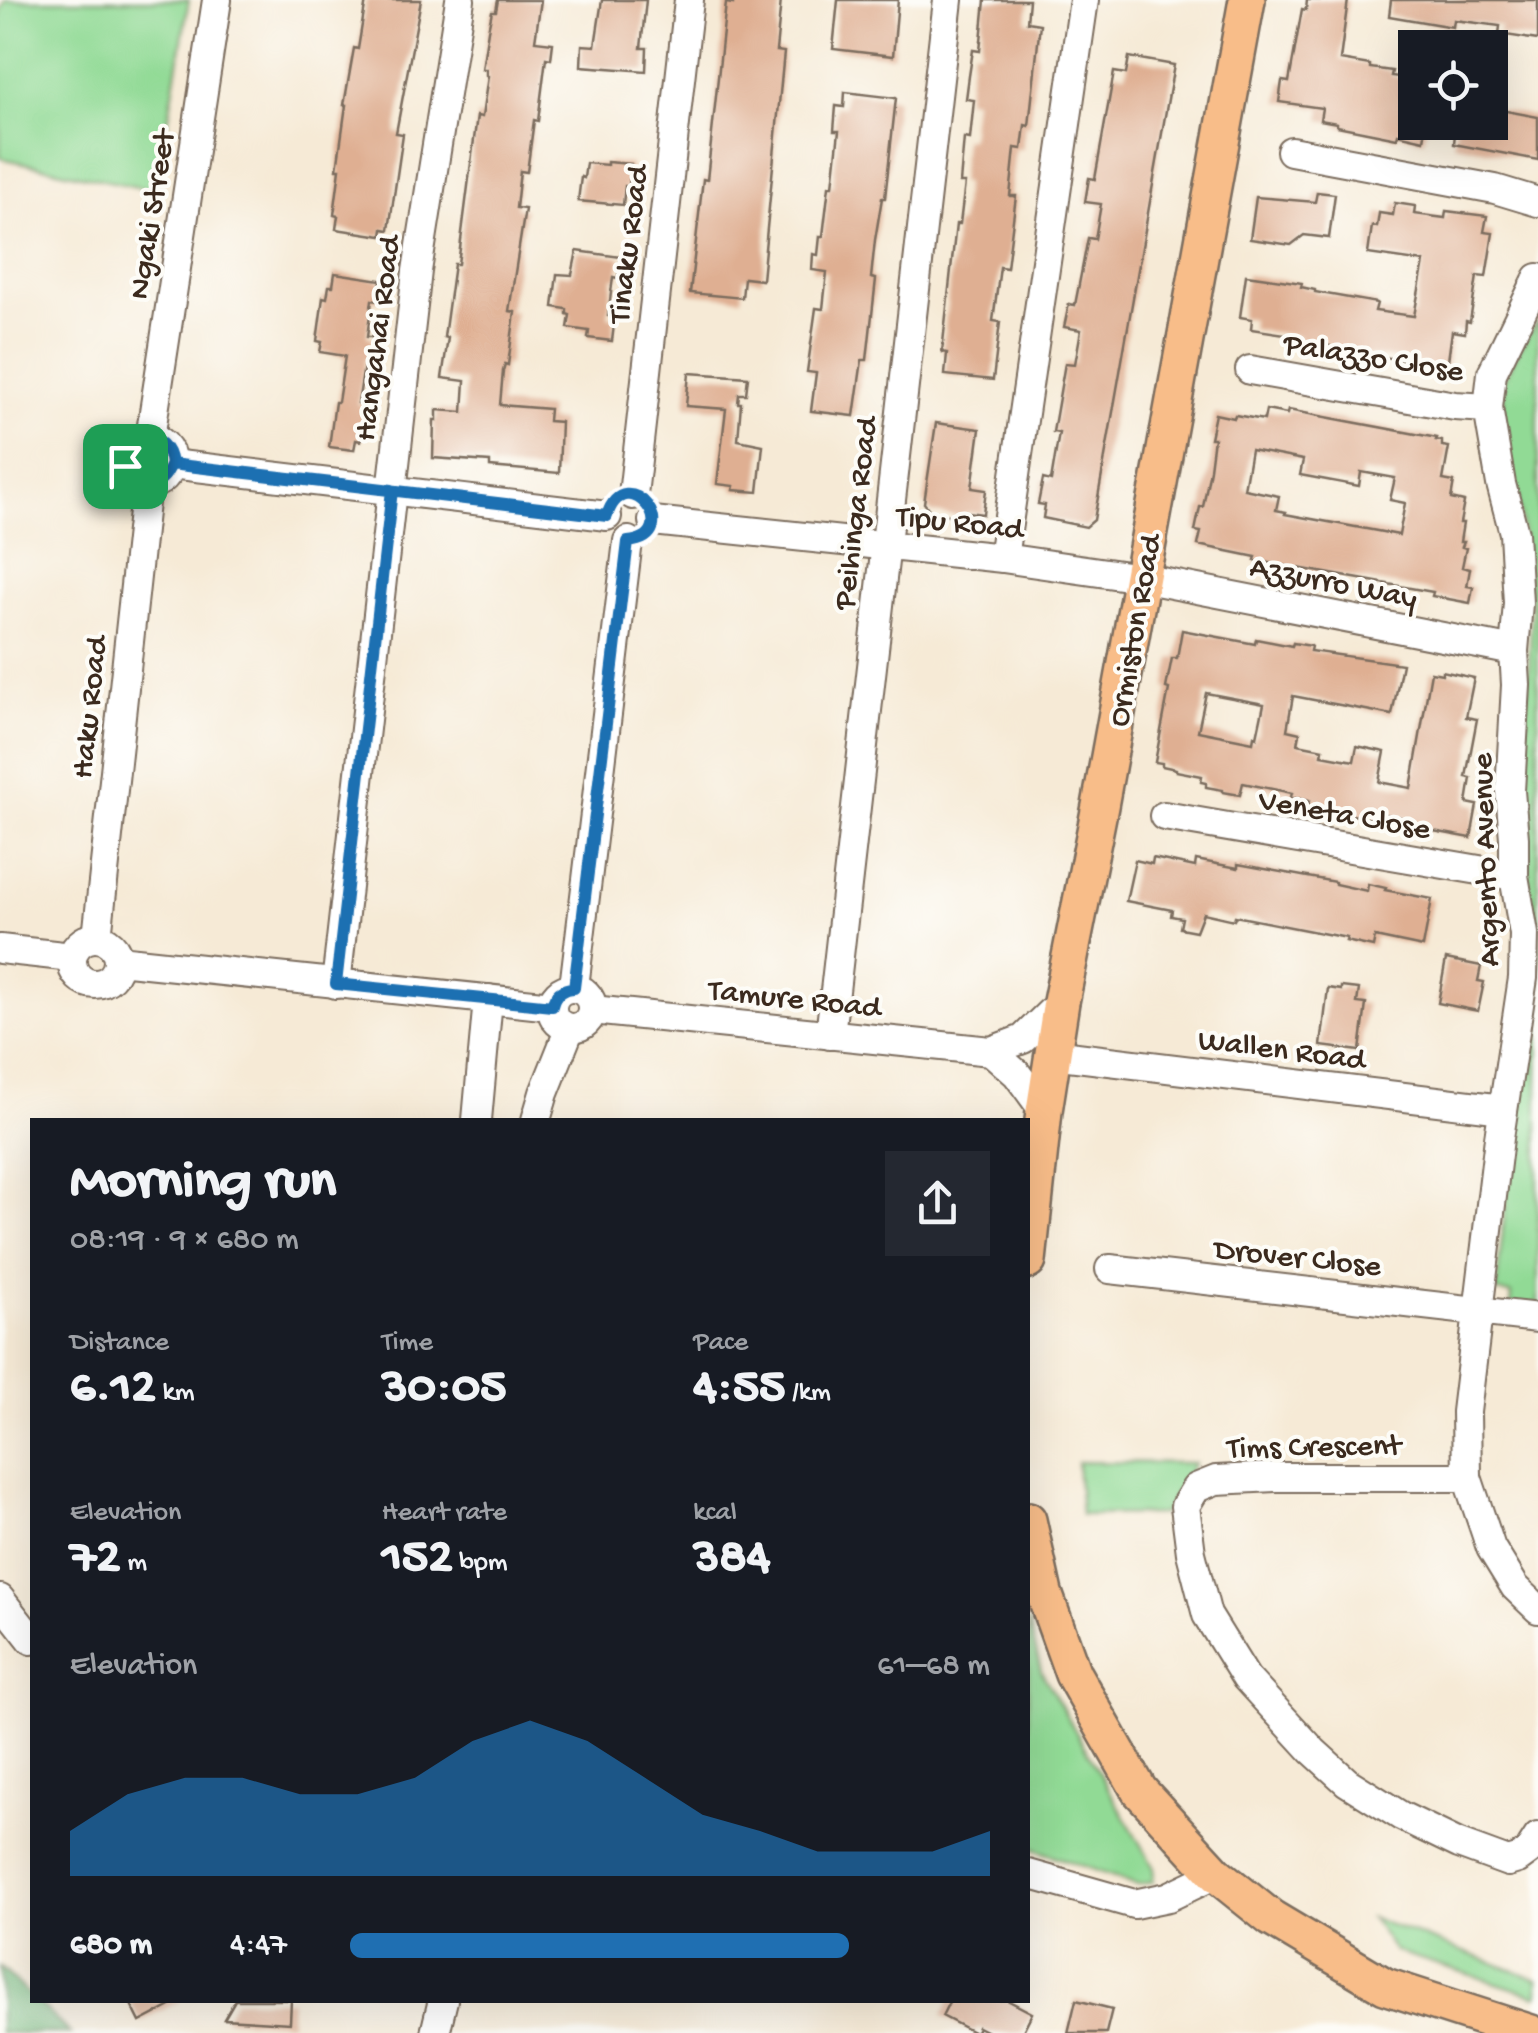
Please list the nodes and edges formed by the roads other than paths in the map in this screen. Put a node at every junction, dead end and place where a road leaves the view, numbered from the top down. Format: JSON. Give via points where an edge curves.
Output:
{"nodes":[{"id":1,"x":217,"y":0,"type":"edge"},
{"id":2,"x":460,"y":0,"type":"edge"},
{"id":3,"x":690,"y":0,"type":"edge"},
{"id":4,"x":948,"y":0,"type":"edge"},
{"id":5,"x":1084,"y":0,"type":"edge"},
{"id":6,"x":1247,"y":0,"type":"edge"},
{"id":7,"x":1291,"y":151,"type":"dead end"},
{"id":8,"x":1538,"y":202,"type":"edge"},
{"id":9,"x":1538,"y":278,"type":"edge"},
{"id":10,"x":1250,"y":370,"type":"dead end"},
{"id":11,"x":1488,"y":408,"type":"junction"},
{"id":12,"x":150,"y":438,"type":"junction"},
{"id":13,"x":171,"y":464,"type":"junction"},
{"id":14,"x":146,"y":484,"type":"junction"},
{"id":15,"x":392,"y":490,"type":"junction"},
{"id":16,"x":633,"y":495,"type":"junction"},
{"id":17,"x":607,"y":516,"type":"junction"},
{"id":18,"x":653,"y":521,"type":"junction"},
{"id":19,"x":628,"y":542,"type":"junction"},
{"id":20,"x":884,"y":547,"type":"junction"},
{"id":21,"x":1004,"y":558,"type":"junction"},
{"id":22,"x":1141,"y":578,"type":"junction"},
{"id":23,"x":1514,"y":651,"type":"junction"},
{"id":24,"x":1164,"y":816,"type":"dead end"},
{"id":25,"x":1514,"y":876,"type":"junction"},
{"id":26,"x":97,"y":938,"type":"junction"},
{"id":27,"x":0,"y":949,"type":"edge"},
{"id":28,"x":72,"y":957,"type":"junction"},
{"id":29,"x":118,"y":960,"type":"junction"},
{"id":30,"x":336,"y":984,"type":"junction"},
{"id":31,"x":488,"y":999,"type":"junction"},
{"id":32,"x":1061,"y":1002,"type":"junction"},
{"id":33,"x":566,"y":1007,"type":"junction"},
{"id":34,"x":830,"y":1035,"type":"junction"},
{"id":35,"x":991,"y":1051,"type":"junction"},
{"id":36,"x":1052,"y":1054,"type":"junction"},
{"id":37,"x":1503,"y":1109,"type":"junction"},
{"id":38,"x":1044,"y":1111,"type":"junction"},
{"id":39,"x":477,"y":1118,"type":"edge"},
{"id":40,"x":537,"y":1118,"type":"edge"},
{"id":41,"x":1030,"y":1242,"type":"edge"},
{"id":42,"x":1110,"y":1269,"type":"dead end"},
{"id":43,"x":1479,"y":1310,"type":"junction"},
{"id":44,"x":1538,"y":1318,"type":"edge"},
{"id":45,"x":1468,"y":1477,"type":"junction"},
{"id":46,"x":1030,"y":1528,"type":"edge"},
{"id":47,"x":0,"y":1599,"type":"edge"},
{"id":48,"x":1538,"y":1609,"type":"edge"},
{"id":49,"x":30,"y":1637,"type":"edge"},
{"id":50,"x":1538,"y":1837,"type":"edge"},
{"id":51,"x":1216,"y":1874,"type":"junction"},
{"id":52,"x":1030,"y":1875,"type":"edge"},
{"id":53,"x":442,"y":2003,"type":"edge"},
{"id":54,"x":435,"y":2033,"type":"edge"},
{"id":55,"x":1532,"y":2033,"type":"edge"}],
"edges":[{"from":1,"to":12,"type":"street","name":"Ngaki Street"},
{"from":2,"to":15,"type":"street","name":"Hangahai Road"},
{"from":3,"to":16,"type":"street","name":"Tinaku Road"},
{"from":4,"to":20,"type":"street","name":"Peihinga Road"},
{"from":5,"to":21,"type":"street"},
{"from":6,"to":22,"type":"main road","name":"Ormiston Road"},
{"from":7,"to":8,"type":"street"},
{"from":9,"to":11,"type":"street","name":"Argento Avenue","via":[[1492,373]]},
{"from":10,"to":11,"type":"street","name":"Palazzo Close"},
{"from":11,"to":23,"type":"street","name":"Argento Avenue","via":[[1514,534]]},
{"from":12,"to":13,"type":"street","via":[[164,444]]},
{"from":12,"to":14,"type":"street","via":[[130,446],[125,459],[133,478]]},
{"from":13,"to":14,"type":"street","via":[[160,481]]},
{"from":13,"to":15,"type":"street"},
{"from":14,"to":26,"type":"street","name":"Haku Road"},
{"from":15,"to":17,"type":"street"},
{"from":15,"to":30,"type":"street","name":"Hangahai Road"},
{"from":16,"to":17,"type":"street","via":[[613,503]]},
{"from":16,"to":18,"type":"street","via":[[650,507]]},
{"from":17,"to":19,"type":"street","via":[[610,530]]},
{"from":18,"to":19,"type":"street","via":[[647,534]]},
{"from":18,"to":20,"type":"street","name":"Tipu Road"},
{"from":19,"to":33,"type":"street"},
{"from":20,"to":21,"type":"street","name":"Tipu Road"},
{"from":20,"to":34,"type":"street","name":"Peihinga Road"},
{"from":21,"to":22,"type":"street","name":"Tipu Road"},
{"from":22,"to":23,"type":"street","name":"Azzurro Way"},
{"from":22,"to":32,"type":"main road","name":"Ormiston Road"},
{"from":23,"to":25,"type":"street","name":"Argento Avenue"},
{"from":24,"to":25,"type":"street","name":"Veneta Close"},
{"from":25,"to":37,"type":"street","name":"Argento Avenue","via":[[1524,934],[1522,978]]},
{"from":26,"to":28,"type":"street","via":[[81,942]]},
{"from":26,"to":29,"type":"street","via":[[109,943]]},
{"from":27,"to":28,"type":"street"},
{"from":28,"to":29,"type":"street","via":[[76,975],[92,984],[111,978]]},
{"from":29,"to":30,"type":"street"},
{"from":30,"to":31,"type":"street"},
{"from":31,"to":33,"type":"street"},
{"from":31,"to":39,"type":"street"},
{"from":32,"to":35,"type":"street","via":[[1023,1039]]},
{"from":32,"to":36,"type":"main road","name":"Ormiston Road"},
{"from":33,"to":34,"type":"street","name":"Tamure Road","via":[[586,992],[592,1010]]},
{"from":33,"to":40,"type":"street"},
{"from":34,"to":35,"type":"street","name":"Tamure Road"},
{"from":35,"to":38,"type":"street"},
{"from":36,"to":37,"type":"street","name":"Wallen Road"},
{"from":36,"to":38,"type":"main road","name":"Ormiston Road"},
{"from":37,"to":43,"type":"street","name":"Argento Avenue"},
{"from":38,"to":41,"type":"main road","name":"Ormiston Road"},
{"from":42,"to":43,"type":"street","name":"Drover Close"},
{"from":43,"to":44,"type":"street","name":"Drover Close"},
{"from":43,"to":45,"type":"street","name":"Argento Avenue","via":[[1466,1412]]},
{"from":45,"to":48,"type":"street","name":"Argento Avenue","via":[[1491,1548]]},
{"from":45,"to":50,"type":"street","name":"Tims Crescent","via":[[1216,1480],[1196,1488],[1186,1506],[1191,1552],[1207,1614],[1246,1678],[1347,1782],[1401,1816],[1508,1862]]},
{"from":46,"to":51,"type":"main road","via":[[1073,1674],[1139,1790]]},
{"from":47,"to":49,"type":"street"},
{"from":51,"to":52,"type":"street","via":[[1168,1897],[1134,1904]]},
{"from":51,"to":55,"type":"main road","via":[[1271,1918],[1384,1986]]},
{"from":53,"to":54,"type":"street"}]}
